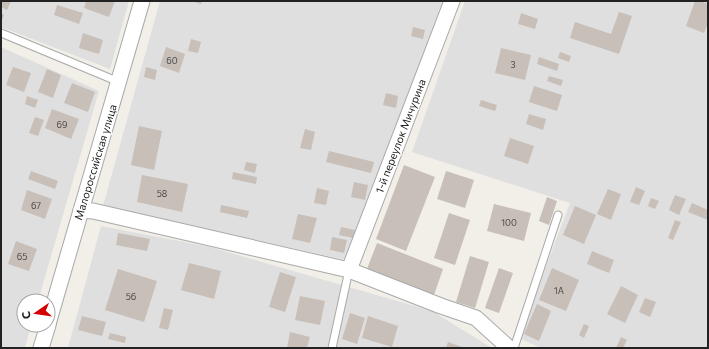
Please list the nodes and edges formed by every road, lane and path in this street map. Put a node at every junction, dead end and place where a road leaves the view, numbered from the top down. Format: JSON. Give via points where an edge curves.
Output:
{"nodes":[{"id":1,"x":142,"y":1,"type":"edge"},
{"id":2,"x":452,"y":1,"type":"edge"},
{"id":3,"x":1,"y":33,"type":"edge"},
{"id":4,"x":119,"y":82,"type":"junction"},
{"id":5,"x":81,"y":210,"type":"junction"},
{"id":6,"x":558,"y":215,"type":"dead end"},
{"id":7,"x":349,"y":270,"type":"junction"},
{"id":8,"x":56,"y":296,"type":"edge"},
{"id":9,"x":45,"y":333,"type":"edge"},
{"id":10,"x":41,"y":348,"type":"edge"},
{"id":11,"x":332,"y":348,"type":"edge"},
{"id":12,"x":509,"y":348,"type":"edge"},
{"id":13,"x":514,"y":348,"type":"edge"}],
"edges":[{"from":1,"to":4,"type":"street","name":"Малороссийская улица"},
{"from":2,"to":7,"type":"street","name":"1-й переулок Мичурина"},
{"from":3,"to":4,"type":"lane"},
{"from":4,"to":5,"type":"street","name":"Малороссийская улица"},
{"from":5,"to":7,"type":"street"},
{"from":5,"to":8,"type":"street","name":"Малороссийская улица"},
{"from":6,"to":13,"type":"lane"},
{"from":7,"to":11,"type":"lane"},
{"from":7,"to":12,"type":"street","via":[[476,318]]},
{"from":9,"to":10,"type":"street","name":"Малороссийская улица"}]}
